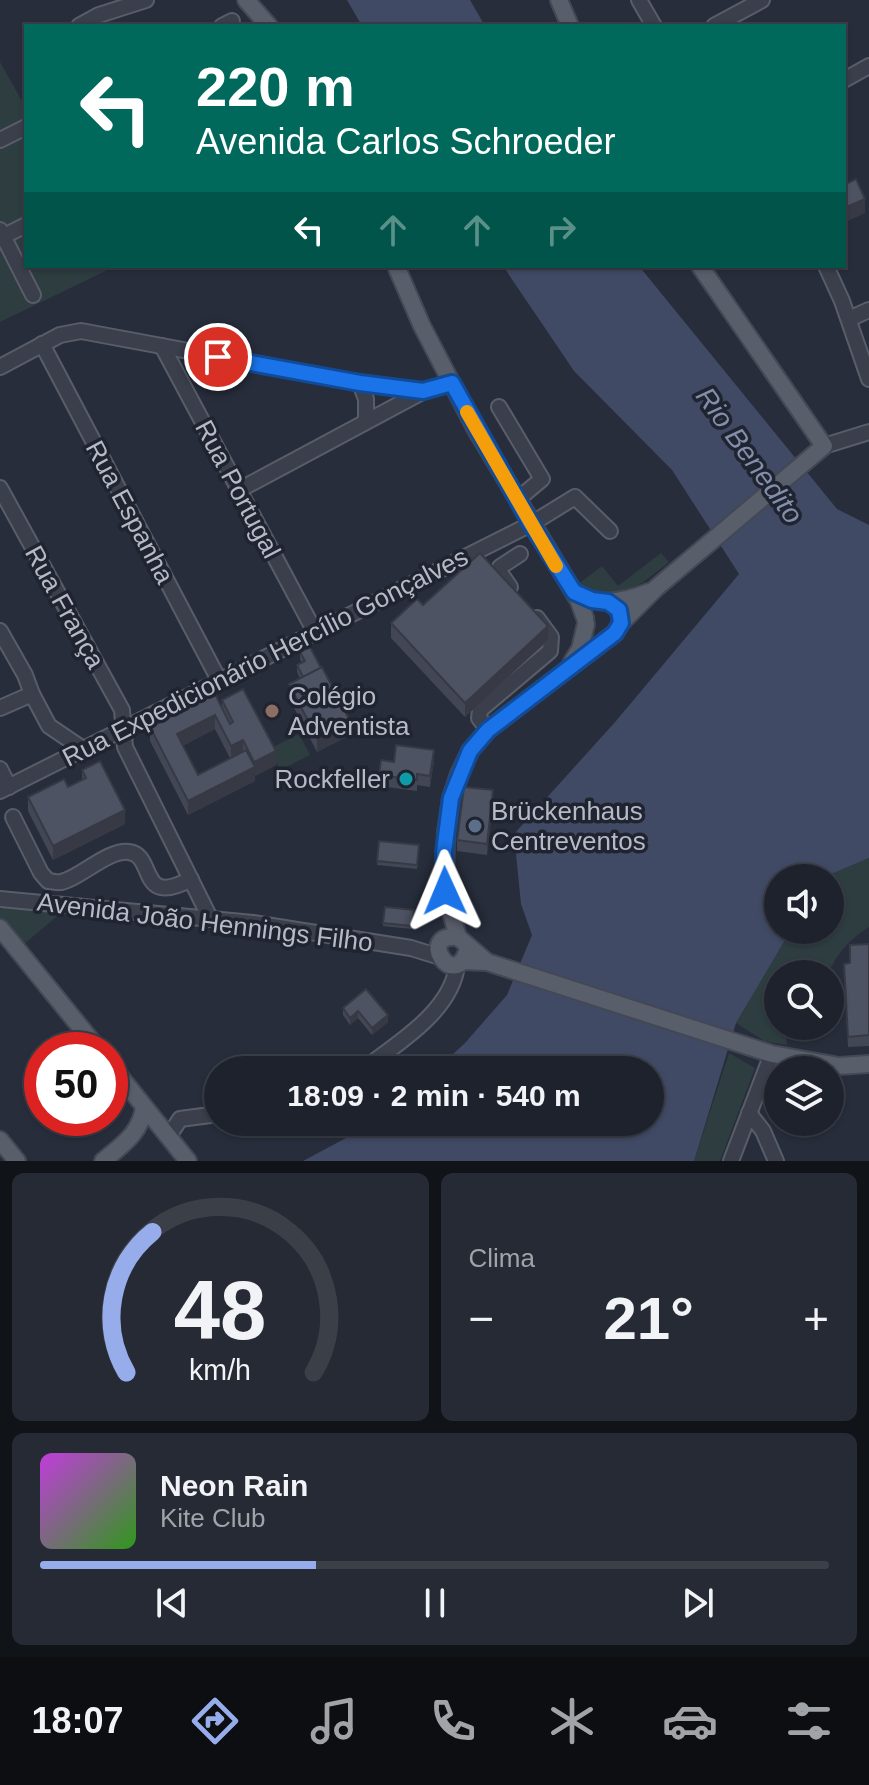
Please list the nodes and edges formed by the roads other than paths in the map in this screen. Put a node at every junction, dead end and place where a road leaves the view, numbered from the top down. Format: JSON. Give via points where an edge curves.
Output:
{"nodes":[{"id":1,"x":146,"y":0,"type":"edge"},
{"id":2,"x":246,"y":0,"type":"edge"},
{"id":3,"x":559,"y":0,"type":"edge"},
{"id":4,"x":639,"y":0,"type":"edge"},
{"id":5,"x":762,"y":0,"type":"edge"},
{"id":6,"x":83,"y":24,"type":"edge"},
{"id":7,"x":267,"y":24,"type":"edge"},
{"id":8,"x":569,"y":24,"type":"edge"},
{"id":9,"x":653,"y":24,"type":"edge"},
{"id":10,"x":718,"y":24,"type":"edge"},
{"id":11,"x":869,"y":66,"type":"edge"},
{"id":12,"x":846,"y":79,"type":"edge"},
{"id":13,"x":24,"y":128,"type":"edge"},
{"id":14,"x":0,"y":140,"type":"edge"},
{"id":15,"x":24,"y":226,"type":"edge"},
{"id":16,"x":1,"y":235,"type":"edge"},
{"id":17,"x":397,"y":268,"type":"edge"},
{"id":18,"x":701,"y":268,"type":"edge"},
{"id":19,"x":827,"y":268,"type":"edge"},
{"id":20,"x":33,"y":295,"type":"dead end"},
{"id":21,"x":869,"y":310,"type":"edge"},
{"id":22,"x":849,"y":319,"type":"junction"},
{"id":23,"x":42,"y":344,"type":"junction"},
{"id":24,"x":162,"y":346,"type":"junction"},
{"id":25,"x":0,"y":367,"type":"edge"},
{"id":26,"x":869,"y":379,"type":"edge"},
{"id":27,"x":360,"y":383,"type":"junction"},
{"id":28,"x":452,"y":383,"type":"junction"},
{"id":29,"x":423,"y":391,"type":"junction"},
{"id":30,"x":499,"y":407,"type":"dead end"},
{"id":31,"x":366,"y":421,"type":"junction"},
{"id":32,"x":869,"y":432,"type":"edge"},
{"id":33,"x":824,"y":446,"type":"junction"},
{"id":34,"x":0,"y":488,"type":"edge"},
{"id":35,"x":239,"y":490,"type":"junction"},
{"id":36,"x":517,"y":500,"type":"junction"},
{"id":37,"x":531,"y":524,"type":"junction"},
{"id":38,"x":610,"y":531,"type":"dead end"},
{"id":39,"x":520,"y":554,"type":"dead end"},
{"id":40,"x":656,"y":588,"type":"junction"},
{"id":41,"x":574,"y":592,"type":"junction"},
{"id":42,"x":605,"y":602,"type":"junction"},
{"id":43,"x":586,"y":621,"type":"junction"},
{"id":44,"x":616,"y":630,"type":"junction"},
{"id":45,"x":0,"y":631,"type":"edge"},
{"id":46,"x":315,"y":632,"type":"junction"},
{"id":47,"x":566,"y":670,"type":"junction"},
{"id":48,"x":219,"y":680,"type":"junction"},
{"id":49,"x":32,"y":694,"type":"junction"},
{"id":50,"x":0,"y":708,"type":"edge"},
{"id":51,"x":123,"y":728,"type":"junction"},
{"id":52,"x":488,"y":730,"type":"junction"},
{"id":53,"x":83,"y":749,"type":"junction"},
{"id":54,"x":0,"y":769,"type":"edge"},
{"id":55,"x":4,"y":789,"type":"edge"},
{"id":56,"x":13,"y":817,"type":"dead end"},
{"id":57,"x":191,"y":879,"type":"junction"},
{"id":58,"x":0,"y":899,"type":"edge"},
{"id":59,"x":210,"y":918,"type":"junction"},
{"id":60,"x":0,"y":928,"type":"edge"},
{"id":61,"x":453,"y":950,"type":"junction"},
{"id":62,"x":84,"y":1032,"type":"edge"},
{"id":63,"x":772,"y":1054,"type":"junction"},
{"id":64,"x":379,"y":1056,"type":"edge"},
{"id":65,"x":869,"y":1064,"type":"edge"},
{"id":66,"x":128,"y":1087,"type":"edge"},
{"id":67,"x":144,"y":1107,"type":"junction"},
{"id":68,"x":749,"y":1113,"type":"junction"},
{"id":69,"x":204,"y":1116,"type":"edge"},
{"id":70,"x":135,"y":1134,"type":"junction"},
{"id":71,"x":169,"y":1136,"type":"junction"},
{"id":72,"x":0,"y":1140,"type":"edge"},
{"id":73,"x":17,"y":1161,"type":"edge"},
{"id":74,"x":103,"y":1161,"type":"edge"},
{"id":75,"x":188,"y":1161,"type":"edge"},
{"id":76,"x":731,"y":1161,"type":"edge"},
{"id":77,"x":776,"y":1161,"type":"edge"}],
"edges":[{"from":1,"to":6,"type":"street"},
{"from":2,"to":7,"type":"main road"},
{"from":3,"to":8,"type":"main road"},
{"from":4,"to":9,"type":"street"},
{"from":5,"to":10,"type":"street"},
{"from":11,"to":12,"type":"street"},
{"from":13,"to":14,"type":"street"},
{"from":15,"to":16,"type":"street"},
{"from":16,"to":20,"type":"street"},
{"from":17,"to":28,"type":"main road"},
{"from":18,"to":33,"type":"main road"},
{"from":19,"to":22,"type":"street"},
{"from":21,"to":22,"type":"street"},
{"from":22,"to":26,"type":"street"},
{"from":23,"to":24,"type":"street","via":[[81,331]]},
{"from":23,"to":25,"type":"street"},
{"from":23,"to":48,"type":"street","name":"Rua Espanha"},
{"from":24,"to":27,"type":"street"},
{"from":24,"to":35,"type":"street","name":"Rua Portugal"},
{"from":27,"to":29,"type":"street"},
{"from":27,"to":31,"type":"street"},
{"from":28,"to":29,"type":"street"},
{"from":28,"to":36,"type":"main road"},
{"from":29,"to":31,"type":"street"},
{"from":30,"to":36,"type":"street","via":[[542,479]]},
{"from":31,"to":35,"type":"street"},
{"from":32,"to":33,"type":"street"},
{"from":33,"to":40,"type":"main road"},
{"from":34,"to":51,"type":"street","name":"Rua França","via":[[122,710]]},
{"from":35,"to":46,"type":"street","name":"Rua Portugal"},
{"from":36,"to":37,"type":"main road"},
{"from":37,"to":38,"type":"street","name":"Rua Expedicionário Hercílio Gonçalves","via":[[575,497]]},
{"from":37,"to":41,"type":"main road"},
{"from":37,"to":46,"type":"street","name":"Rua Expedicionário Hercílio Gonçalves"},
{"from":39,"to":52,"type":"street","via":[[499,571],[547,630],[552,645],[480,710]]},
{"from":40,"to":42,"type":"main road"},
{"from":40,"to":44,"type":"main road"},
{"from":41,"to":42,"type":"main road"},
{"from":41,"to":43,"type":"main road"},
{"from":42,"to":43,"type":"main road","via":[[590,607]]},
{"from":42,"to":44,"type":"main road","via":[[619,610]]},
{"from":43,"to":44,"type":"main road","via":[[593,634],[604,638]]},
{"from":43,"to":47,"type":"main road","via":[[580,649]]},
{"from":44,"to":47,"type":"main road"},
{"from":45,"to":49,"type":"street"},
{"from":46,"to":48,"type":"street","name":"Rua Expedicionário Hercílio Gonçalves"},
{"from":47,"to":52,"type":"main road"},
{"from":48,"to":51,"type":"street","name":"Rua Expedicionário Hercílio Gonçalves"},
{"from":49,"to":50,"type":"street"},
{"from":49,"to":53,"type":"street","via":[[49,726]]},
{"from":51,"to":53,"type":"street","name":"Rua Expedicionário Hercílio Gonçalves"},
{"from":51,"to":57,"type":"street","name":"Rua França","via":[[125,747]]},
{"from":52,"to":61,"type":"main road","via":[[464,761],[451,798],[443,876]]},
{"from":53,"to":55,"type":"street","name":"Rua Expedicionário Hercílio Gonçalves"},
{"from":54,"to":55,"type":"street"},
{"from":56,"to":57,"type":"street","via":[[48,881],[62,882],[128,852],[137,855],[153,883],[163,889]]},
{"from":57,"to":59,"type":"street","name":"Rua França"},
{"from":58,"to":59,"type":"street","name":"Avenida João Hennings Filho"},
{"from":59,"to":61,"type":"street","name":"Avenida João Hennings Filho"},
{"from":60,"to":62,"type":"main road"},
{"from":61,"to":63,"type":"main road"},
{"from":61,"to":64,"type":"street","via":[[453,983],[438,1006]]},
{"from":63,"to":65,"type":"main road","via":[[839,1066]]},
{"from":63,"to":68,"type":"street"},
{"from":66,"to":67,"type":"main road"},
{"from":67,"to":70,"type":"main road"},
{"from":67,"to":71,"type":"main road"},
{"from":68,"to":76,"type":"street"},
{"from":68,"to":77,"type":"street"},
{"from":69,"to":71,"type":"street","via":[[180,1119]]},
{"from":70,"to":71,"type":"main road"},
{"from":70,"to":74,"type":"main road"},
{"from":71,"to":75,"type":"main road"},
{"from":72,"to":73,"type":"main road"}]}
